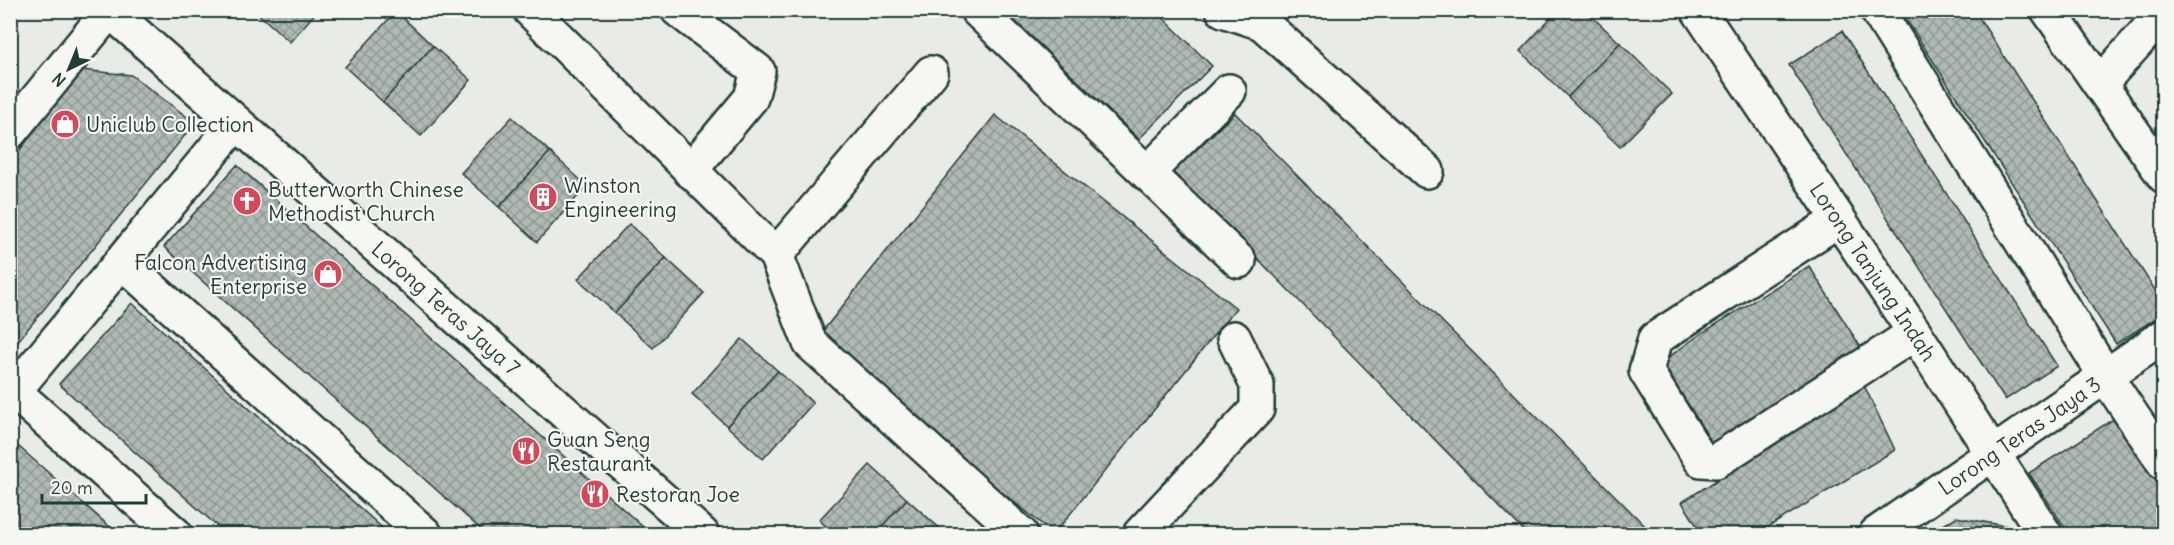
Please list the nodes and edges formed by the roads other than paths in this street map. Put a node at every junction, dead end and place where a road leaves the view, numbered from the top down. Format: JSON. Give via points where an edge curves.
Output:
{"nodes":[{"id":1,"x":530,"y":10,"type":"edge"},
{"id":2,"x":678,"y":10,"type":"edge"},
{"id":3,"x":977,"y":10,"type":"edge"},
{"id":4,"x":1223,"y":10,"type":"edge"},
{"id":5,"x":1698,"y":10,"type":"edge"},
{"id":6,"x":1877,"y":10,"type":"edge"},
{"id":7,"x":2048,"y":10,"type":"edge"},
{"id":8,"x":110,"y":11,"type":"edge"},
{"id":9,"x":2163,"y":12,"type":"edge"},
{"id":10,"x":932,"y":73,"type":"dead end"},
{"id":11,"x":2100,"y":84,"type":"junction"},
{"id":12,"x":1229,"y":91,"type":"dead end"},
{"id":13,"x":236,"y":123,"type":"junction"},
{"id":14,"x":10,"y":132,"type":"edge"},
{"id":15,"x":690,"y":171,"type":"junction"},
{"id":16,"x":1427,"y":171,"type":"dead end"},
{"id":17,"x":1147,"y":173,"type":"junction"},
{"id":18,"x":2163,"y":176,"type":"edge"},
{"id":19,"x":1838,"y":220,"type":"junction"},
{"id":20,"x":776,"y":255,"type":"junction"},
{"id":21,"x":1239,"y":261,"type":"dead end"},
{"id":22,"x":122,"y":262,"type":"junction"},
{"id":23,"x":1915,"y":333,"type":"junction"},
{"id":24,"x":2163,"y":336,"type":"edge"},
{"id":25,"x":1234,"y":338,"type":"dead end"},
{"id":26,"x":2105,"y":375,"type":"junction"},
{"id":27,"x":12,"y":392,"type":"edge"},
{"id":28,"x":1992,"y":453,"type":"junction"},
{"id":29,"x":2163,"y":463,"type":"edge"},
{"id":30,"x":175,"y":534,"type":"edge"},
{"id":31,"x":425,"y":534,"type":"edge"},
{"id":32,"x":702,"y":534,"type":"edge"},
{"id":33,"x":1022,"y":534,"type":"edge"},
{"id":34,"x":1140,"y":534,"type":"edge"},
{"id":35,"x":1876,"y":534,"type":"edge"},
{"id":36,"x":2045,"y":534,"type":"edge"}],
"edges":[{"from":1,"to":15,"type":"street"},
{"from":2,"to":15,"type":"street","via":[[758,71],[751,98]]},
{"from":3,"to":17,"type":"street"},
{"from":4,"to":16,"type":"street","via":[[1262,23]]},
{"from":5,"to":19,"type":"street","name":"Lorong Tanjung Indah"},
{"from":6,"to":26,"type":"street"},
{"from":7,"to":11,"type":"street"},
{"from":8,"to":13,"type":"street","name":"Lorong Teras Jaya 7"},
{"from":8,"to":14,"type":"street"},
{"from":9,"to":11,"type":"street"},
{"from":10,"to":20,"type":"street"},
{"from":11,"to":18,"type":"street"},
{"from":12,"to":17,"type":"street"},
{"from":13,"to":22,"type":"street"},
{"from":13,"to":32,"type":"street","name":"Lorong Teras Jaya 7"},
{"from":15,"to":20,"type":"street"},
{"from":17,"to":21,"type":"street"},
{"from":19,"to":23,"type":"street","name":"Lorong Tanjung Indah"},
{"from":19,"to":23,"type":"street","via":[[1655,339],[1646,371],[1701,460],[1716,461]]},
{"from":20,"to":33,"type":"street","via":[[810,343]]},
{"from":22,"to":27,"type":"street"},
{"from":22,"to":31,"type":"street"},
{"from":23,"to":28,"type":"street","name":"Lorong Tanjung Indah"},
{"from":24,"to":26,"type":"street","name":"Lorong Teras Jaya 3"},
{"from":25,"to":34,"type":"street","via":[[1257,385],[1257,410]]},
{"from":26,"to":28,"type":"street","name":"Lorong Teras Jaya 3"},
{"from":26,"to":29,"type":"street"},
{"from":27,"to":30,"type":"street"},
{"from":28,"to":35,"type":"street","name":"Lorong Teras Jaya 3"},
{"from":28,"to":36,"type":"street","name":"Lorong Tanjung Indah"}]}
